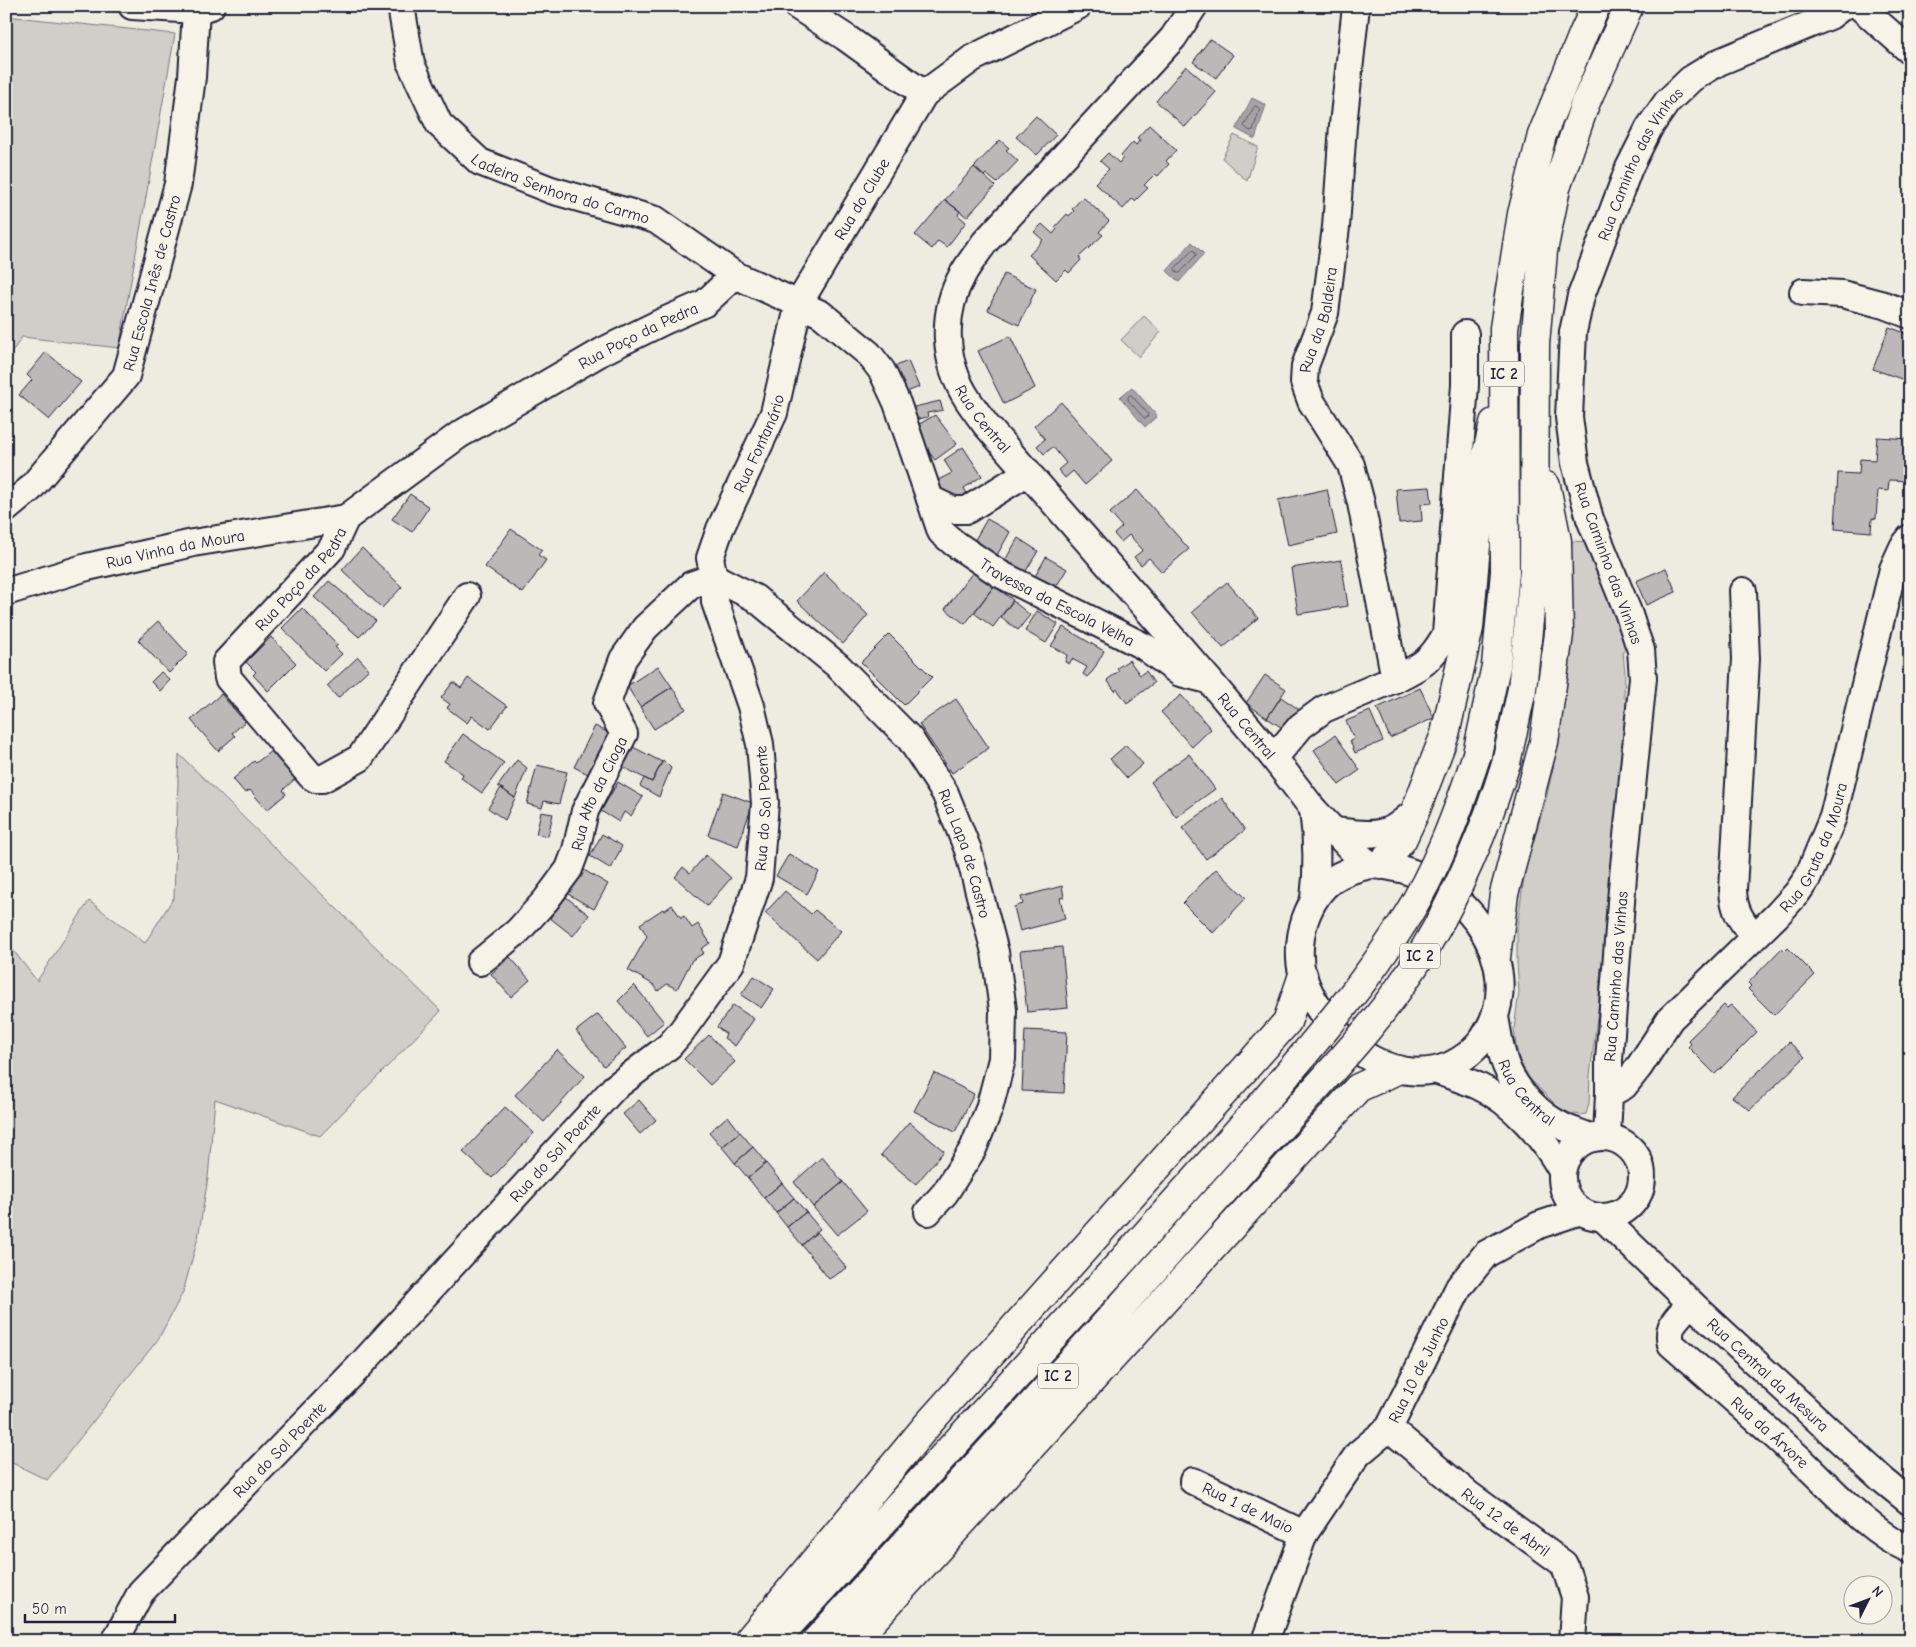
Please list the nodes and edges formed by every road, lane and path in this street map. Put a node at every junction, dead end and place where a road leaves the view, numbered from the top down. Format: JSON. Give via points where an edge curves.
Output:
{"nodes":[{"id":1,"x":132,"y":6,"type":"edge"},
{"id":2,"x":402,"y":6,"type":"edge"},
{"id":3,"x":797,"y":6,"type":"edge"},
{"id":4,"x":1078,"y":6,"type":"edge"},
{"id":5,"x":1194,"y":6,"type":"edge"},
{"id":6,"x":1356,"y":6,"type":"edge"},
{"id":7,"x":1596,"y":6,"type":"edge"},
{"id":8,"x":1630,"y":6,"type":"edge"},
{"id":9,"x":1843,"y":6,"type":"edge"},
{"id":10,"x":1859,"y":6,"type":"edge"},
{"id":11,"x":203,"y":8,"type":"edge"},
{"id":12,"x":1910,"y":51,"type":"edge"},
{"id":13,"x":924,"y":94,"type":"junction"},
{"id":14,"x":735,"y":275,"type":"junction"},
{"id":15,"x":1803,"y":292,"type":"dead end"},
{"id":16,"x":799,"y":303,"type":"junction"},
{"id":17,"x":1910,"y":315,"type":"edge"},
{"id":18,"x":1465,"y":334,"type":"dead end"},
{"id":19,"x":1504,"y":383,"type":"junction"},
{"id":20,"x":1535,"y":434,"type":"junction"},
{"id":21,"x":1028,"y":472,"type":"junction"},
{"id":22,"x":930,"y":499,"type":"junction"},
{"id":23,"x":6,"y":509,"type":"edge"},
{"id":24,"x":346,"y":518,"type":"junction"},
{"id":25,"x":1910,"y":538,"type":"edge"},
{"id":26,"x":714,"y":577,"type":"junction"},
{"id":27,"x":1743,"y":591,"type":"dead end"},
{"id":28,"x":6,"y":592,"type":"edge"},
{"id":29,"x":467,"y":596,"type":"dead end"},
{"id":30,"x":1395,"y":679,"type":"junction"},
{"id":31,"x":1209,"y":680,"type":"junction"},
{"id":32,"x":1274,"y":758,"type":"junction"},
{"id":33,"x":1313,"y":809,"type":"junction"},
{"id":34,"x":1415,"y":812,"type":"junction"},
{"id":35,"x":1335,"y":831,"type":"junction"},
{"id":36,"x":1376,"y":865,"type":"junction"},
{"id":37,"x":1314,"y":898,"type":"junction"},
{"id":38,"x":1754,"y":938,"type":"junction"},
{"id":39,"x":1496,"y":957,"type":"junction"},
{"id":40,"x":480,"y":962,"type":"dead end"},
{"id":41,"x":1303,"y":975,"type":"junction"},
{"id":42,"x":1495,"y":1017,"type":"junction"},
{"id":43,"x":1397,"y":1070,"type":"junction"},
{"id":44,"x":1438,"y":1070,"type":"junction"},
{"id":45,"x":1609,"y":1094,"type":"junction"},
{"id":46,"x":1600,"y":1138,"type":"junction"},
{"id":47,"x":1587,"y":1201,"type":"junction"},
{"id":48,"x":928,"y":1212,"type":"dead end"},
{"id":49,"x":1630,"y":1244,"type":"joint"},
{"id":50,"x":1691,"y":1303,"type":"junction"},
{"id":51,"x":1389,"y":1428,"type":"junction"},
{"id":52,"x":1192,"y":1481,"type":"dead end"},
{"id":53,"x":1910,"y":1502,"type":"edge"},
{"id":54,"x":1304,"y":1534,"type":"junction"},
{"id":55,"x":1910,"y":1550,"type":"edge"},
{"id":56,"x":115,"y":1641,"type":"edge"},
{"id":57,"x":748,"y":1641,"type":"edge"},
{"id":58,"x":774,"y":1641,"type":"edge"},
{"id":59,"x":816,"y":1641,"type":"edge"},
{"id":60,"x":854,"y":1641,"type":"edge"},
{"id":61,"x":1265,"y":1641,"type":"edge"},
{"id":62,"x":1572,"y":1641,"type":"edge"}],
"edges":[{"from":1,"to":11,"type":"street"},
{"from":2,"to":14,"type":"street","name":"Ladeira Senhora do Carmo","via":[[411,64],[439,124],[480,162],[552,190],[656,220]]},
{"from":3,"to":13,"type":"street"},
{"from":4,"to":13,"type":"street","via":[[973,58]]},
{"from":5,"to":21,"type":"street","name":"Rua Central","via":[[1173,38],[985,242],[963,274],[952,301],[946,330],[952,365],[967,399]]},
{"from":6,"to":30,"type":"street","name":"Rua da Baldeira","via":[[1325,313],[1305,366],[1304,382],[1311,401],[1351,465]]},
{"from":7,"to":19,"type":"highway","number":"IC 2","via":[[1542,135],[1522,214],[1504,328]]},
{"from":8,"to":20,"type":"highway","number":"IC 2","via":[[1585,104],[1556,188],[1543,251],[1535,344]]},
{"from":9,"to":45,"type":"street","name":"Rua Caminho das Vinhas","via":[[1830,16],[1719,62],[1691,79],[1667,102],[1649,128],[1629,168],[1581,296],[1574,332],[1569,417],[1574,463],[1590,519],[1639,644],[1643,678],[1623,876],[1608,1060]]},
{"from":10,"to":12,"type":"street"},
{"from":11,"to":23,"type":"street","name":"Rua Escola Inês de Castro","via":[[178,184],[126,376],[30,489]]},
{"from":13,"to":16,"type":"street","name":"Rua do Clube"},
{"from":14,"to":16,"type":"street","name":"Ladeira Senhora do Carmo"},
{"from":14,"to":24,"type":"street","name":"Rua Poço da Pedra","via":[[705,303],[603,351],[459,434]]},
{"from":15,"to":17,"type":"street","via":[[1842,294]]},
{"from":16,"to":22,"type":"street","name":"Travessa da Escola Velha","via":[[821,314],[868,354],[882,371],[897,403]]},
{"from":16,"to":26,"type":"street","name":"Rua Fontanário","via":[[774,413],[720,529],[710,558]]},
{"from":18,"to":30,"type":"street","via":[[1465,385],[1446,634],[1436,652],[1420,668]]},
{"from":19,"to":34,"type":"highway","via":[[1482,474],[1469,628],[1445,734]]},
{"from":19,"to":58,"type":"highway","number":"IC 2","bridge":true,"via":[[1505,572],[1496,666],[1477,754],[1459,811],[1405,920],[1367,976],[1262,1104]]},
{"from":20,"to":39,"type":"highway","via":[[1557,541],[1559,634],[1544,742],[1504,894]]},
{"from":20,"to":59,"type":"highway","number":"IC 2","bridge":true,"via":[[1534,570],[1522,689],[1506,763],[1492,808],[1469,862],[1424,950],[1340,1062]]},
{"from":21,"to":22,"type":"street","via":[[966,510],[953,510]]},
{"from":21,"to":31,"type":"street","name":"Rua Central"},
{"from":22,"to":31,"type":"street","name":"Travessa da Escola Velha","via":[[941,532],[1000,574],[1145,647],[1180,673]]},
{"from":24,"to":28,"type":"street","name":"Rua Vinha da Moura","via":[[184,545],[87,567]]},
{"from":24,"to":29,"type":"street","name":"Rua Poço da Pedra","via":[[332,548],[226,662],[228,678],[311,776],[322,779],[360,758]]},
{"from":25,"to":38,"type":"street","name":"Rua Gruta da Moura","via":[[1903,547],[1889,584],[1833,817],[1808,877]]},
{"from":26,"to":40,"type":"street","name":"Rua Alto da Cioga","via":[[691,585],[645,628],[622,659],[607,703],[624,734],[585,811],[569,869],[518,931]]},
{"from":26,"to":48,"type":"street","name":"Rua Lapa de Castro","via":[[755,598],[837,665],[910,740],[945,793],[968,850],[995,952],[1003,1010],[1002,1059],[989,1109],[973,1149],[950,1186]]},
{"from":26,"to":56,"type":"street","name":"Rua do Sol Poente","via":[[715,602],[751,706],[760,744],[765,803],[759,878],[731,963],[668,1046],[614,1088],[357,1369],[141,1592]]},
{"from":27,"to":38,"type":"street","via":[[1746,659],[1733,890],[1734,906]]},
{"from":30,"to":32,"type":"street","via":[[1324,709],[1301,726]]},
{"from":31,"to":32,"type":"street","name":"Rua Central"},
{"from":32,"to":33,"type":"street","name":"Rua Central"},
{"from":33,"to":35,"type":"street","name":"Rua Central"},
{"from":33,"to":37,"type":"street","via":[[1317,846]]},
{"from":34,"to":35,"type":"street","via":[[1391,830],[1383,832],[1358,834]]},
{"from":34,"to":36,"type":"highway","via":[[1402,840]]},
{"from":35,"to":36,"type":"street","name":"Rua Central","via":[[1354,852]]},
{"from":36,"to":37,"type":"street","via":[[1352,869],[1338,876]]},
{"from":36,"to":39,"type":"street","via":[[1409,872],[1444,888],[1480,924]]},
{"from":37,"to":41,"type":"street","via":[[1301,938]]},
{"from":38,"to":45,"type":"street","name":"Rua Gruta da Moura","via":[[1670,1019],[1624,1086]]},
{"from":39,"to":42,"type":"street","via":[[1499,998]]},
{"from":41,"to":43,"type":"street","via":[[1317,1007],[1340,1036],[1370,1059]]},
{"from":41,"to":57,"type":"highway","via":[[1287,1022],[928,1424]]},
{"from":42,"to":44,"type":"street","via":[[1474,1049],[1460,1061]]},
{"from":42,"to":46,"type":"street","name":"Rua Central","via":[[1505,1064],[1524,1095],[1563,1126]]},
{"from":43,"to":44,"type":"street"},
{"from":43,"to":60,"type":"highway","via":[[1358,1088]]},
{"from":44,"to":47,"type":"street","name":"Rua Central","via":[[1479,1086],[1501,1100],[1539,1135]]},
{"from":45,"to":46,"type":"street","name":"Rua Caminho das Vinhas"},
{"from":46,"to":47,"type":"street","via":[[1582,1142],[1566,1160]]},
{"from":46,"to":47,"type":"street","via":[[1618,1141],[1629,1148],[1641,1169],[1641,1181],[1632,1203]]},
{"from":47,"to":49,"type":"street","name":"Rua Central"},
{"from":47,"to":51,"type":"street","name":"Rua 10 de Junho","via":[[1486,1254],[1459,1287]]},
{"from":49,"to":50,"type":"street","name":"Rua Central da Mesura"},
{"from":50,"to":53,"type":"street","name":"Rua Central da Mesura"},
{"from":50,"to":55,"type":"street","name":"Rua da Árvore","via":[[1670,1326],[1671,1344],[1859,1514],[1893,1542]]},
{"from":51,"to":54,"type":"street","name":"Rua 10 de Junho","via":[[1358,1454]]},
{"from":51,"to":62,"type":"street","name":"Rua 12 de Abril","via":[[1468,1494],[1564,1564],[1575,1596]]},
{"from":52,"to":54,"type":"street","name":"Rua 1 de Maio"},
{"from":54,"to":61,"type":"street","name":"Rua 10 de Junho"}]}
